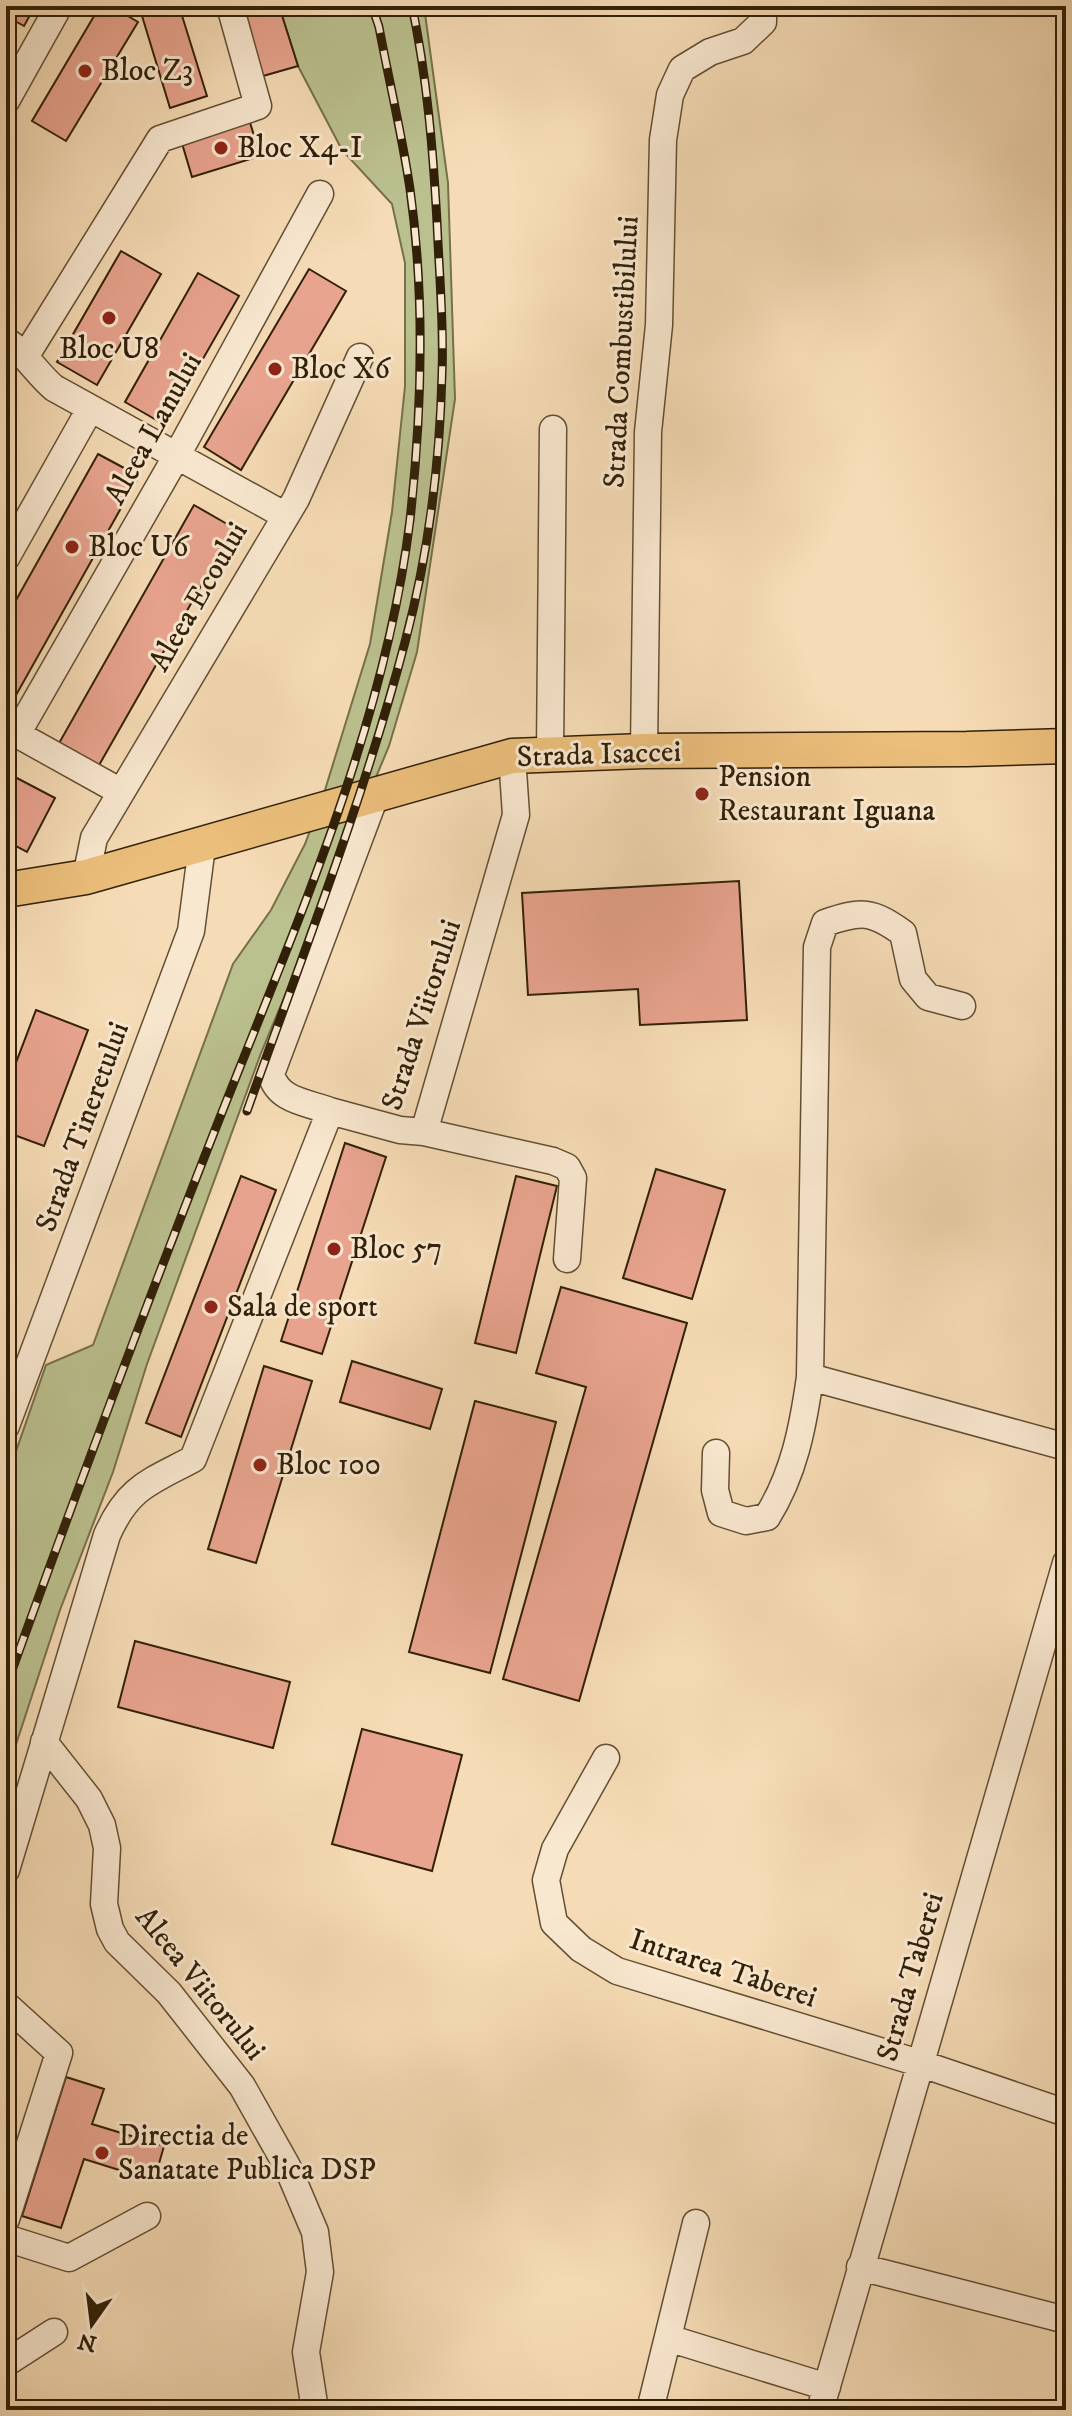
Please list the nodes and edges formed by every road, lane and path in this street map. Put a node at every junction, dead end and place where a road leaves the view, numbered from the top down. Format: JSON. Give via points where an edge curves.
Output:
{"nodes":[{"id":1,"x":59,"y":6,"type":"edge"},
{"id":2,"x":230,"y":6,"type":"edge"},
{"id":3,"x":763,"y":6,"type":"edge"},
{"id":4,"x":6,"y":101,"type":"edge"},
{"id":5,"x":320,"y":194,"type":"dead end"},
{"id":6,"x":16,"y":349,"type":"edge"},
{"id":7,"x":360,"y":357,"type":"dead end"},
{"id":8,"x":90,"y":409,"type":"junction"},
{"id":9,"x":553,"y":429,"type":"dead end"},
{"id":10,"x":176,"y":457,"type":"junction"},
{"id":11,"x":284,"y":515,"type":"junction"},
{"id":12,"x":6,"y":558,"type":"edge"},
{"id":13,"x":12,"y":731,"type":"edge"},
{"id":14,"x":1066,"y":746,"type":"edge"},
{"id":15,"x":644,"y":751,"type":"junction"},
{"id":16,"x":550,"y":755,"type":"junction"},
{"id":17,"x":512,"y":756,"type":"junction"},
{"id":18,"x":121,"y":792,"type":"junction"},
{"id":19,"x":376,"y":794,"type":"junction"},
{"id":20,"x":202,"y":846,"type":"junction"},
{"id":21,"x":86,"y":877,"type":"junction"},
{"id":22,"x":6,"y":890,"type":"edge"},
{"id":23,"x":962,"y":1006,"type":"dead end"},
{"id":24,"x":330,"y":1111,"type":"junction"},
{"id":25,"x":424,"y":1132,"type":"junction"},
{"id":26,"x":567,"y":1259,"type":"dead end"},
{"id":27,"x":810,"y":1377,"type":"junction"},
{"id":28,"x":6,"y":1426,"type":"edge"},
{"id":29,"x":1066,"y":1447,"type":"edge"},
{"id":30,"x":716,"y":1453,"type":"dead end"},
{"id":31,"x":1066,"y":1563,"type":"edge"},
{"id":32,"x":44,"y":1742,"type":"junction"},
{"id":33,"x":606,"y":1758,"type":"dead end"},
{"id":34,"x":6,"y":1870,"type":"edge"},
{"id":35,"x":6,"y":2005,"type":"edge"},
{"id":36,"x":919,"y":2063,"type":"junction"},
{"id":37,"x":1066,"y":2113,"type":"edge"},
{"id":38,"x":147,"y":2216,"type":"dead end"},
{"id":39,"x":6,"y":2219,"type":"edge"},
{"id":40,"x":696,"y":2223,"type":"dead end"},
{"id":41,"x":6,"y":2238,"type":"edge"},
{"id":42,"x":860,"y":2267,"type":"junction"},
{"id":43,"x":1066,"y":2320,"type":"edge"},
{"id":44,"x":54,"y":2332,"type":"dead end"},
{"id":45,"x":668,"y":2338,"type":"junction"},
{"id":46,"x":6,"y":2363,"type":"edge"},
{"id":47,"x":823,"y":2398,"type":"edge"},
{"id":48,"x":315,"y":2410,"type":"edge"},
{"id":49,"x":650,"y":2410,"type":"edge"}],
"edges":[{"from":1,"to":4,"type":"street"},
{"from":2,"to":6,"type":"street","via":[[258,106],[160,139]]},
{"from":3,"to":15,"type":"street","name":"Strada Combustibilului","via":[[763,22],[743,41],[682,69],[670,95],[663,140],[659,325],[648,432]]},
{"from":5,"to":10,"type":"street","name":"Aleea Lanului"},
{"from":6,"to":8,"type":"street","name":"Aleea Ecoului","via":[[54,388]]},
{"from":7,"to":11,"type":"street"},
{"from":8,"to":10,"type":"street","name":"Aleea Ecoului"},
{"from":8,"to":12,"type":"street"},
{"from":9,"to":16,"type":"street"},
{"from":10,"to":11,"type":"street","name":"Aleea Ecoului"},
{"from":10,"to":13,"type":"street","name":"Aleea Lanului"},
{"from":11,"to":18,"type":"street","name":"Aleea Ecoului"},
{"from":13,"to":18,"type":"street"},
{"from":14,"to":15,"type":"main road","name":"Strada Isaccei"},
{"from":15,"to":16,"type":"main road","name":"Strada Isaccei"},
{"from":16,"to":17,"type":"main road","name":"Strada Isaccei"},
{"from":17,"to":19,"type":"main road","name":"Strada Isaccei"},
{"from":17,"to":25,"type":"street","name":"Strada Viitorului","via":[[516,815]]},
{"from":18,"to":21,"type":"street","name":"Aleea Ecoului","via":[[94,838]]},
{"from":19,"to":20,"type":"main road","name":"Strada Isaccei"},
{"from":19,"to":24,"type":"street","via":[[271,1074],[282,1094]]},
{"from":20,"to":21,"type":"main road","name":"Strada Isaccei"},
{"from":20,"to":28,"type":"street","name":"Strada Tineretului","via":[[191,931]]},
{"from":21,"to":22,"type":"main road","name":"Strada Isaccei"},
{"from":23,"to":27,"type":"street","via":[[928,997],[913,979],[903,933],[878,915],[825,923],[817,947]]},
{"from":24,"to":25,"type":"street","name":"Strada Viitorului"},
{"from":24,"to":32,"type":"street","name":"Strada Viitorului","via":[[193,1459],[139,1487],[116,1513]]},
{"from":25,"to":26,"type":"street","via":[[567,1167],[573,1178]]},
{"from":27,"to":29,"type":"street"},
{"from":27,"to":30,"type":"street","via":[[803,1426],[783,1490],[767,1517],[746,1521],[721,1513],[715,1490]]},
{"from":31,"to":36,"type":"street","name":"Strada Taberei"},
{"from":32,"to":34,"type":"street","name":"Strada Viitorului"},
{"from":32,"to":48,"type":"street","name":"Aleea Viitorului","via":[[89,1799],[102,1825],[107,1848],[104,1904],[117,1942],[169,1993],[242,2086],[287,2166],[315,2232],[320,2272],[306,2352]]},
{"from":33,"to":36,"type":"street","name":"Intrarea Taberei","via":[[555,1849],[546,1880],[554,1923],[581,1949],[617,1971]]},
{"from":35,"to":39,"type":"street","via":[[59,2053]]},
{"from":36,"to":37,"type":"street","name":"Intrarea Taberei"},
{"from":36,"to":42,"type":"street","name":"Strada Taberei"},
{"from":38,"to":41,"type":"street","via":[[69,2258]]},
{"from":40,"to":45,"type":"street"},
{"from":42,"to":43,"type":"street"},
{"from":42,"to":47,"type":"street","name":"Strada Taberei"},
{"from":44,"to":46,"type":"street"},
{"from":45,"to":47,"type":"street"},
{"from":45,"to":49,"type":"street"}]}
